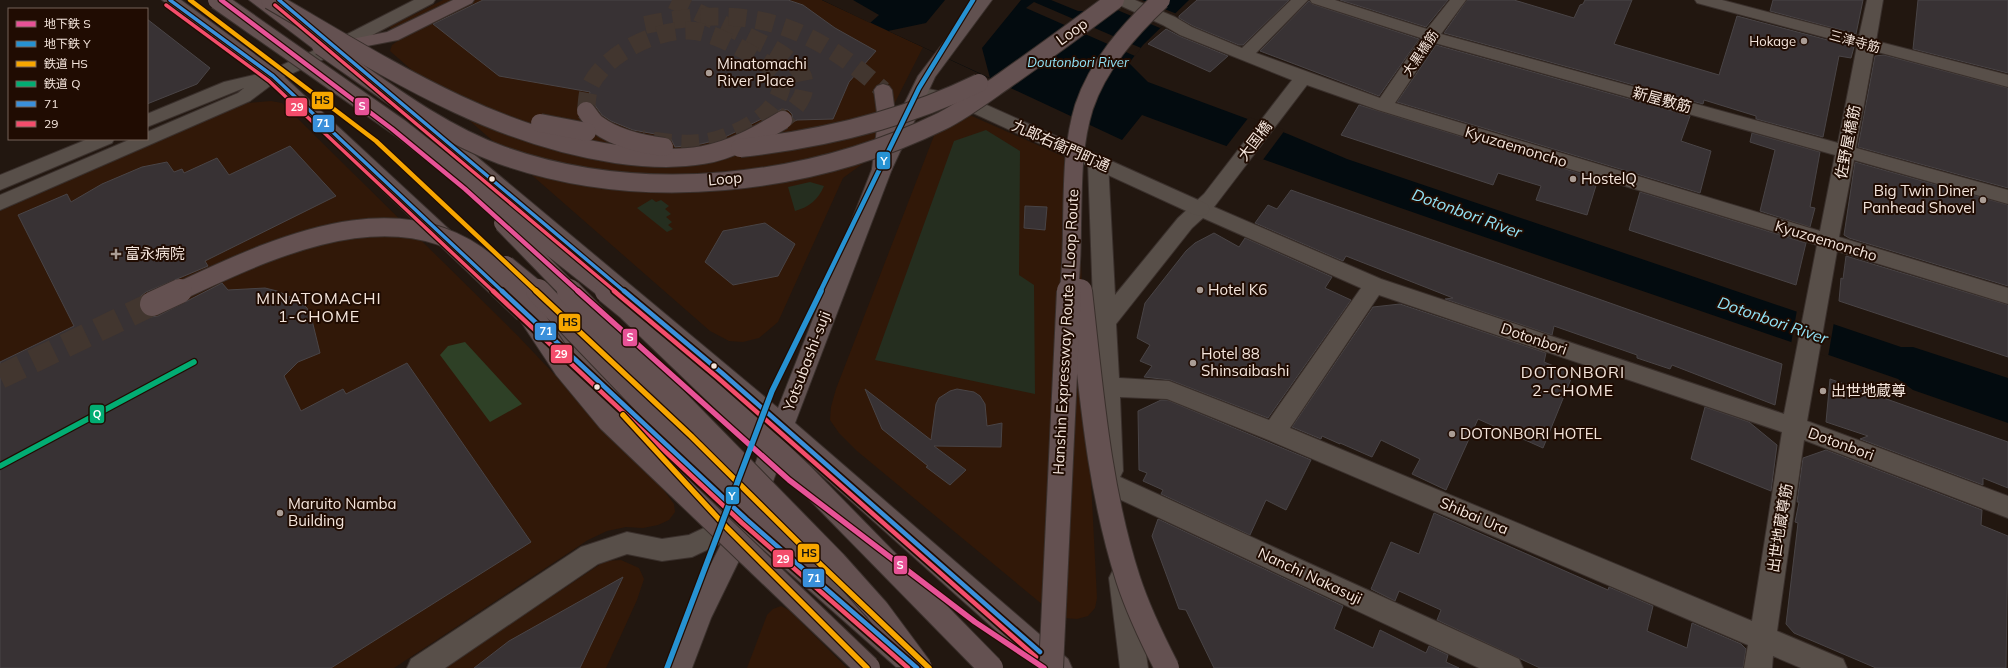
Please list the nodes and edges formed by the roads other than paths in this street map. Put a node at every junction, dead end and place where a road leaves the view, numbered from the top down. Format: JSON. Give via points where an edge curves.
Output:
{"nodes":[{"id":1,"x":170,"y":0,"type":"edge"},
{"id":2,"x":217,"y":0,"type":"edge"},
{"id":3,"x":257,"y":0,"type":"edge"},
{"id":4,"x":270,"y":0,"type":"edge"},
{"id":5,"x":278,"y":0,"type":"edge"},
{"id":6,"x":427,"y":0,"type":"edge"},
{"id":7,"x":466,"y":0,"type":"edge"},
{"id":8,"x":984,"y":0,"type":"edge"},
{"id":9,"x":1115,"y":0,"type":"edge"},
{"id":10,"x":1121,"y":0,"type":"edge"},
{"id":11,"x":1161,"y":0,"type":"edge"},
{"id":12,"x":1300,"y":0,"type":"edge"},
{"id":13,"x":1318,"y":0,"type":"edge"},
{"id":14,"x":1458,"y":0,"type":"edge"},
{"id":15,"x":1703,"y":0,"type":"edge"},
{"id":16,"x":1875,"y":0,"type":"edge"},
{"id":17,"x":1093,"y":17,"type":"junction"},
{"id":18,"x":1431,"y":36,"type":"junction"},
{"id":19,"x":1866,"y":44,"type":"junction"},
{"id":20,"x":329,"y":46,"type":"junction"},
{"id":21,"x":1244,"y":56,"type":"junction"},
{"id":22,"x":273,"y":76,"type":"junction"},
{"id":23,"x":1303,"y":78,"type":"junction"},
{"id":24,"x":410,"y":80,"type":"junction"},
{"id":25,"x":2008,"y":81,"type":"edge"},
{"id":26,"x":883,"y":90,"type":"tunnel mouth"},
{"id":27,"x":918,"y":93,"type":"junction"},
{"id":28,"x":1384,"y":106,"type":"junction"},
{"id":29,"x":586,"y":111,"type":"dead end"},
{"id":30,"x":783,"y":120,"type":"tunnel mouth"},
{"id":31,"x":148,"y":121,"type":"edge"},
{"id":32,"x":587,"y":132,"type":"dead end"},
{"id":33,"x":148,"y":139,"type":"edge"},
{"id":34,"x":103,"y":140,"type":"edge"},
{"id":35,"x":145,"y":140,"type":"edge"},
{"id":36,"x":1846,"y":151,"type":"junction"},
{"id":37,"x":443,"y":161,"type":"junction"},
{"id":38,"x":1098,"y":162,"type":"junction"},
{"id":39,"x":882,"y":170,"type":"junction"},
{"id":40,"x":0,"y":183,"type":"edge"},
{"id":41,"x":2008,"y":196,"type":"edge"},
{"id":42,"x":0,"y":203,"type":"edge"},
{"id":43,"x":1200,"y":209,"type":"junction"},
{"id":44,"x":428,"y":231,"type":"junction"},
{"id":45,"x":1073,"y":237,"type":"junction"},
{"id":46,"x":1829,"y":242,"type":"junction"},
{"id":47,"x":1374,"y":285,"type":"junction"},
{"id":48,"x":2008,"y":296,"type":"edge"},
{"id":49,"x":152,"y":304,"type":"tunnel mouth"},
{"id":50,"x":1105,"y":322,"type":"junction"},
{"id":51,"x":1108,"y":387,"type":"junction"},
{"id":52,"x":1800,"y":388,"type":"joint"},
{"id":53,"x":781,"y":426,"type":"junction"},
{"id":54,"x":1794,"y":427,"type":"junction"},
{"id":55,"x":1274,"y":432,"type":"junction"},
{"id":56,"x":1111,"y":484,"type":"junction"},
{"id":57,"x":2008,"y":507,"type":"edge"},
{"id":58,"x":746,"y":519,"type":"junction"},
{"id":59,"x":1763,"y":638,"type":"junction"},
{"id":60,"x":906,"y":647,"type":"junction"},
{"id":61,"x":1046,"y":664,"type":"edge"},
{"id":62,"x":421,"y":668,"type":"edge"},
{"id":63,"x":678,"y":668,"type":"edge"},
{"id":64,"x":868,"y":668,"type":"edge"},
{"id":65,"x":919,"y":668,"type":"edge"},
{"id":66,"x":991,"y":668,"type":"edge"},
{"id":67,"x":1134,"y":668,"type":"edge"},
{"id":68,"x":1167,"y":668,"type":"edge"},
{"id":69,"x":1509,"y":668,"type":"edge"},
{"id":70,"x":1758,"y":668,"type":"edge"},
{"id":71,"x":1833,"y":668,"type":"edge"}],
"edges":[{"from":1,"to":22,"type":"main road"},
{"from":2,"to":37,"type":"highway","bridge":true,"via":[[356,96]]},
{"from":3,"to":20,"type":"highway","name":"Loop"},
{"from":4,"to":24,"type":"highway","bridge":true},
{"from":5,"to":20,"type":"main road"},
{"from":6,"to":20,"type":"street"},
{"from":7,"to":20,"type":"highway","via":[[392,36]]},
{"from":8,"to":27,"type":"main road","name":"Yotsubashi-suji"},
{"from":9,"to":17,"type":"highway","name":"Loop","bridge":true},
{"from":10,"to":21,"type":"street","name":"Kyuzaemoncho"},
{"from":11,"to":45,"type":"highway","name":"Hanshin Expressway Route 1 Loop Route","bridge":true,"via":[[1107,61],[1084,106],[1073,156]]},
{"from":12,"to":21,"type":"street"},
{"from":13,"to":18,"type":"street","name":"新屋敷筋"},
{"from":14,"to":18,"type":"street","name":"大黒橋筋"},
{"from":15,"to":19,"type":"street","name":"三津寺筋"},
{"from":16,"to":19,"type":"street","name":"佐野屋橋筋"},
{"from":17,"to":20,"type":"highway","name":"Loop","bridge":true,"via":[[978,99],[944,120],[906,137],[866,152],[822,164],[763,175],[695,182],[625,181],[580,176],[501,155],[471,142],[411,108]]},
{"from":17,"to":29,"type":"highway","bridge":true,"via":[[1045,42],[984,81],[960,93],[900,117],[814,139],[731,149],[680,149],[647,145],[598,124]]},
{"from":18,"to":28,"type":"street","name":"大黒橋筋"},
{"from":18,"to":36,"type":"street","name":"新屋敷筋"},
{"from":19,"to":25,"type":"street","name":"三津寺筋"},
{"from":19,"to":36,"type":"street","name":"佐野屋橋筋"},
{"from":20,"to":22,"type":"street"},
{"from":20,"to":53,"type":"main road","via":[[722,373]]},
{"from":21,"to":23,"type":"street","name":"Kyuzaemoncho"},
{"from":22,"to":31,"type":"street","via":[[230,86]]},
{"from":22,"to":33,"type":"street","via":[[244,97]]},
{"from":22,"to":58,"type":"main road"},
{"from":23,"to":28,"type":"street","name":"Kyuzaemoncho"},
{"from":23,"to":43,"type":"street","name":"大国橋","via":[[1211,199]]},
{"from":24,"to":30,"type":"highway","bridge":true,"via":[[490,119],[552,140],[616,155],[682,158],[711,154],[739,145]]},
{"from":24,"to":32,"type":"highway","bridge":true,"via":[[486,110]]},
{"from":26,"to":39,"type":"highway","via":[[887,103],[888,124]]},
{"from":27,"to":38,"type":"street","name":"九郎右衛門町通","via":[[965,102]]},
{"from":27,"to":39,"type":"main road","name":"Yotsubashi-suji"},
{"from":28,"to":46,"type":"street","name":"Kyuzaemoncho"},
{"from":34,"to":40,"type":"street"},
{"from":35,"to":42,"type":"street"},
{"from":36,"to":41,"type":"street","name":"新屋敷筋"},
{"from":36,"to":46,"type":"street","name":"佐野屋橋筋"},
{"from":37,"to":60,"type":"highway","bridge":true,"via":[[777,502],[851,581]]},
{"from":37,"to":66,"type":"highway","bridge":true,"via":[[629,309],[797,469]]},
{"from":38,"to":43,"type":"street","name":"九郎右衛門町通"},
{"from":38,"to":50,"type":"street"},
{"from":39,"to":53,"type":"main road","name":"Yotsubashi-suji"},
{"from":43,"to":47,"type":"street","name":"Dotonbori"},
{"from":43,"to":50,"type":"street","name":"大国橋","via":[[1185,222]]},
{"from":44,"to":49,"type":"highway","bridge":true,"via":[[403,227],[375,228],[318,237],[234,266]]},
{"from":44,"to":60,"type":"highway","bridge":true,"via":[[452,238],[493,257],[530,283],[656,414],[741,497],[866,607]]},
{"from":44,"to":64,"type":"highway","bridge":true,"via":[[469,249],[501,275],[525,303],[560,360],[609,420]]},
{"from":45,"to":61,"type":"highway","name":"Hanshin Expressway Route 1 Loop Route","bridge":true},
{"from":45,"to":68,"type":"highway","bridge":true,"via":[[1099,442],[1114,524],[1142,617]]},
{"from":46,"to":48,"type":"street","name":"Kyuzaemoncho"},
{"from":46,"to":52,"type":"street","name":"佐野屋橋筋"},
{"from":47,"to":54,"type":"street","name":"Dotonbori"},
{"from":47,"to":55,"type":"street"},
{"from":50,"to":51,"type":"street"},
{"from":51,"to":55,"type":"street","name":"Shibai Ura","via":[[1169,390]]},
{"from":51,"to":56,"type":"street"},
{"from":52,"to":54,"type":"street","name":"出世地蔵尊筋"},
{"from":53,"to":58,"type":"main road","name":"Yotsubashi-suji"},
{"from":53,"to":61,"type":"main road"},
{"from":54,"to":57,"type":"street","name":"Dotonbori"},
{"from":54,"to":59,"type":"street","name":"出世地蔵尊筋"},
{"from":55,"to":59,"type":"street","name":"Shibai Ura"},
{"from":56,"to":67,"type":"street"},
{"from":56,"to":69,"type":"street","name":"Nanchi Nakasuji"},
{"from":58,"to":62,"type":"street","via":[[692,546],[662,550],[627,543],[590,556]]},
{"from":58,"to":63,"type":"main road","name":"Yotsubashi-suji","via":[[699,615]]},
{"from":58,"to":65,"type":"main road"},
{"from":59,"to":70,"type":"street","name":"出世地蔵尊筋"},
{"from":59,"to":71,"type":"street","name":"Shibai Ura"},
{"from":60,"to":65,"type":"highway","bridge":true}]}
